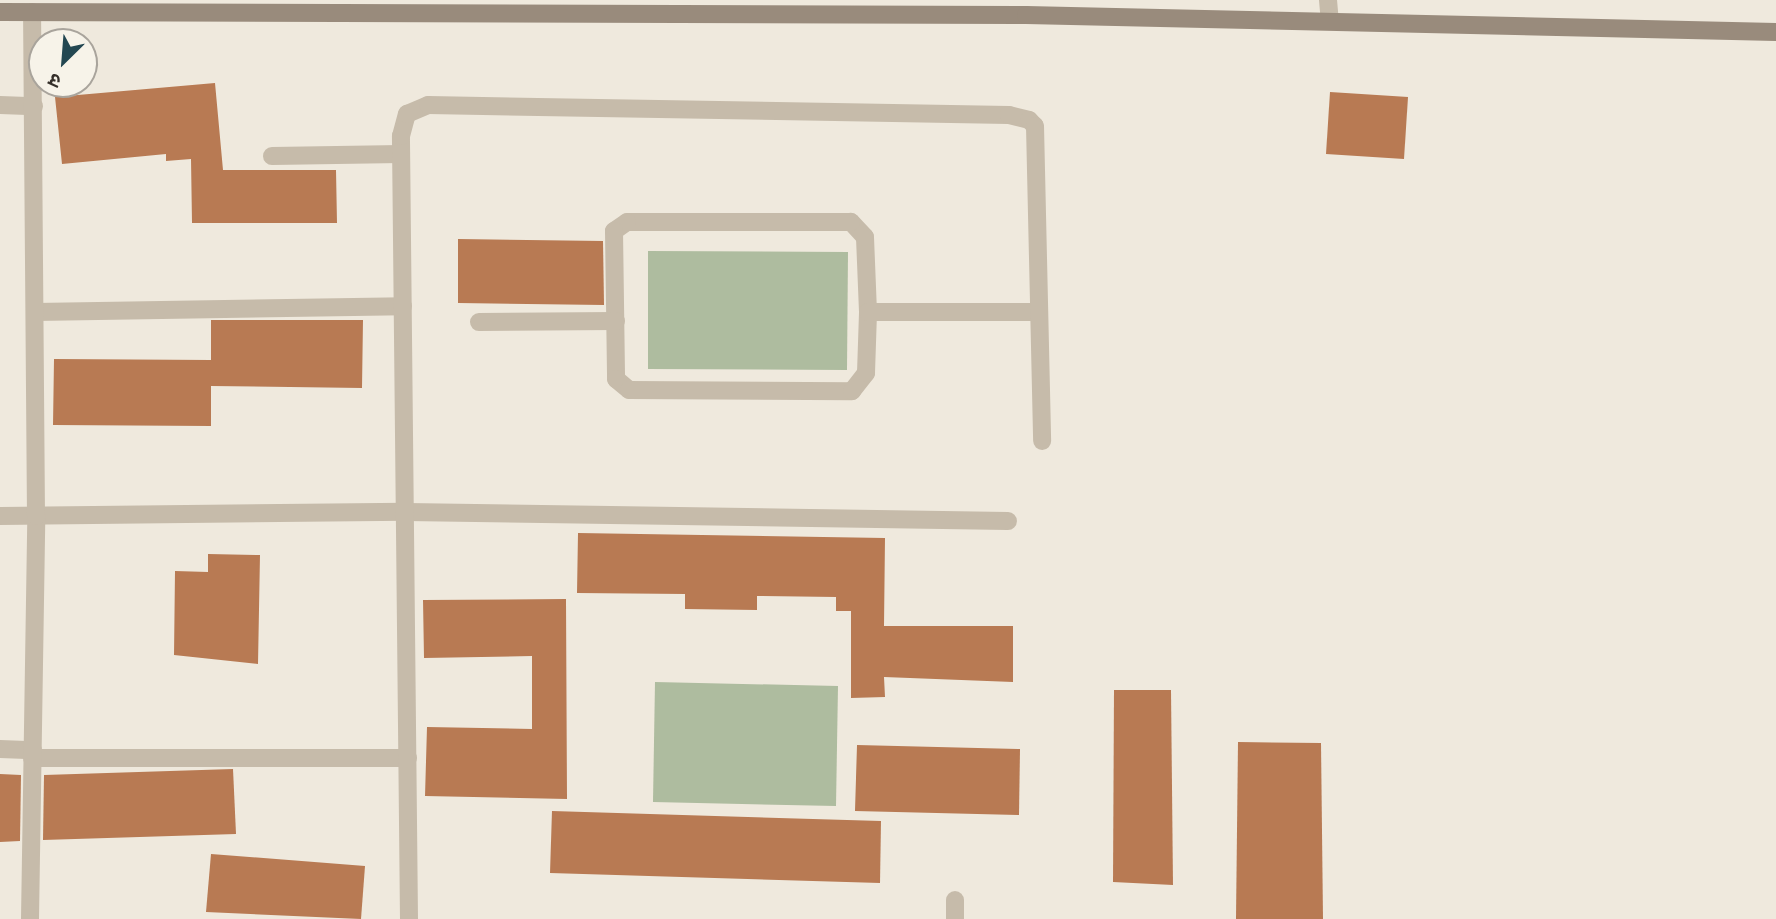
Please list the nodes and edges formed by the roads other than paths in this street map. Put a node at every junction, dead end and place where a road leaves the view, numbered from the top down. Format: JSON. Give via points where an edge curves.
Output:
{"nodes":[{"id":1,"x":1328,"y":0,"type":"edge"},
{"id":2,"x":260,"y":6,"type":"edge"},
{"id":3,"x":1026,"y":7,"type":"edge"},
{"id":4,"x":0,"y":12,"type":"edge"},
{"id":5,"x":32,"y":12,"type":"junction"},
{"id":6,"x":1330,"y":21,"type":"junction"},
{"id":7,"x":1776,"y":32,"type":"edge"},
{"id":8,"x":0,"y":106,"type":"edge"},
{"id":9,"x":34,"y":106,"type":"junction"},
{"id":10,"x":401,"y":154,"type":"junction"},
{"id":11,"x":272,"y":156,"type":"dead end"},
{"id":12,"x":403,"y":306,"type":"junction"},
{"id":13,"x":35,"y":312,"type":"junction"},
{"id":14,"x":868,"y":312,"type":"junction"},
{"id":15,"x":1039,"y":312,"type":"junction"},
{"id":16,"x":616,"y":321,"type":"junction"},
{"id":17,"x":479,"y":322,"type":"dead end"},
{"id":18,"x":1042,"y":441,"type":"dead end"},
{"id":19,"x":406,"y":512,"type":"junction"},
{"id":20,"x":0,"y":516,"type":"edge"},
{"id":21,"x":36,"y":516,"type":"junction"},
{"id":22,"x":1008,"y":521,"type":"dead end"},
{"id":23,"x":0,"y":749,"type":"edge"},
{"id":24,"x":32,"y":754,"type":"junction"},
{"id":25,"x":408,"y":758,"type":"junction"},
{"id":26,"x":955,"y":900,"type":"dead end"},
{"id":27,"x":30,"y":919,"type":"edge"},
{"id":28,"x":409,"y":919,"type":"edge"},
{"id":29,"x":955,"y":919,"type":"edge"}],
"edges":[{"from":1,"to":6,"type":"street"},
{"from":2,"to":3,"type":"street"},
{"from":2,"to":5,"type":"street"},
{"from":3,"to":6,"type":"street"},
{"from":4,"to":5,"type":"street"},
{"from":5,"to":9,"type":"street"},
{"from":6,"to":7,"type":"street"},
{"from":8,"to":9,"type":"street"},
{"from":9,"to":13,"type":"street"},
{"from":10,"to":11,"type":"street"},
{"from":10,"to":12,"type":"street"},
{"from":10,"to":15,"type":"street","via":[[407,114],[428,104],[1021,117],[1035,126]]},
{"from":12,"to":13,"type":"street"},
{"from":12,"to":19,"type":"street"},
{"from":13,"to":21,"type":"street"},
{"from":14,"to":15,"type":"street"},
{"from":14,"to":16,"type":"street","via":[[866,373],[862,384],[841,392],[629,390],[616,379]]},
{"from":14,"to":16,"type":"street","via":[[865,237],[851,222],[627,222],[614,231]]},
{"from":15,"to":18,"type":"street"},
{"from":16,"to":17,"type":"street"},
{"from":19,"to":21,"type":"street"},
{"from":19,"to":22,"type":"street"},
{"from":19,"to":25,"type":"street"},
{"from":20,"to":21,"type":"street"},
{"from":21,"to":24,"type":"street"},
{"from":23,"to":24,"type":"street"},
{"from":24,"to":25,"type":"street"},
{"from":24,"to":27,"type":"street"},
{"from":25,"to":28,"type":"street"},
{"from":26,"to":29,"type":"street"}]}
